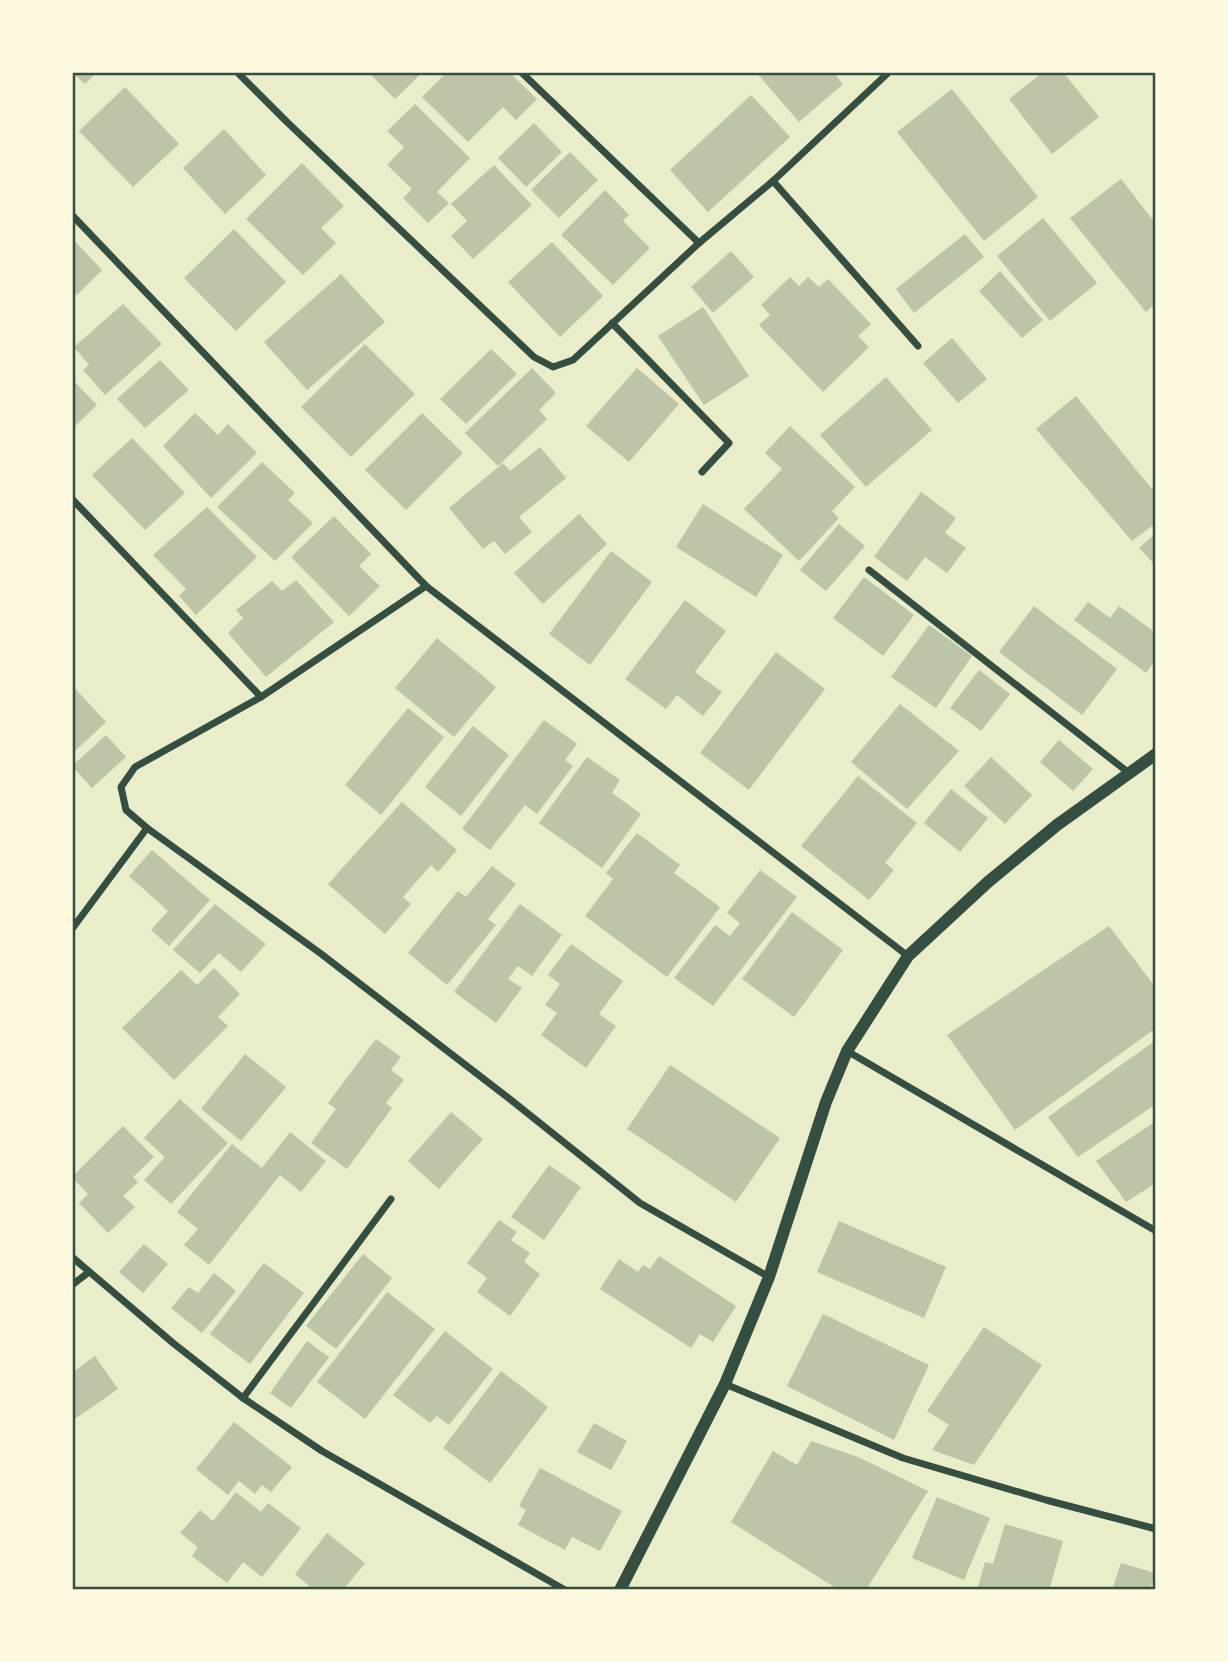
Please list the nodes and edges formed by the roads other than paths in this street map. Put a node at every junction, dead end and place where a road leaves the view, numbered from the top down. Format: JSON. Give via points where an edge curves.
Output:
{"nodes":[{"id":1,"x":237,"y":72,"type":"edge"},
{"id":2,"x":521,"y":72,"type":"edge"},
{"id":3,"x":889,"y":72,"type":"edge"},
{"id":4,"x":773,"y":181,"type":"junction"},
{"id":5,"x":72,"y":215,"type":"edge"},
{"id":6,"x":699,"y":243,"type":"junction"},
{"id":7,"x":612,"y":323,"type":"junction"},
{"id":8,"x":918,"y":346,"type":"dead end"},
{"id":9,"x":702,"y":472,"type":"dead end"},
{"id":10,"x":72,"y":499,"type":"edge"},
{"id":11,"x":869,"y":570,"type":"dead end"},
{"id":12,"x":426,"y":586,"type":"junction"},
{"id":13,"x":261,"y":697,"type":"junction"},
{"id":14,"x":1156,"y":754,"type":"edge"},
{"id":15,"x":1129,"y":773,"type":"junction"},
{"id":16,"x":147,"y":828,"type":"junction"},
{"id":17,"x":72,"y":929,"type":"edge"},
{"id":18,"x":908,"y":956,"type":"junction"},
{"id":19,"x":847,"y":1051,"type":"junction"},
{"id":20,"x":391,"y":1199,"type":"dead end"},
{"id":21,"x":1156,"y":1231,"type":"edge"},
{"id":22,"x":72,"y":1257,"type":"edge"},
{"id":23,"x":89,"y":1272,"type":"junction"},
{"id":24,"x":769,"y":1277,"type":"junction"},
{"id":25,"x":72,"y":1285,"type":"edge"},
{"id":26,"x":725,"y":1384,"type":"junction"},
{"id":27,"x":243,"y":1398,"type":"junction"},
{"id":28,"x":1156,"y":1530,"type":"edge"},
{"id":29,"x":565,"y":1590,"type":"edge"},
{"id":30,"x":620,"y":1590,"type":"edge"}],
"edges":[{"from":1,"to":7,"type":"street","via":[[534,357],[553,366],[573,360]]},
{"from":2,"to":6,"type":"street"},
{"from":3,"to":4,"type":"street"},
{"from":4,"to":6,"type":"street"},
{"from":4,"to":8,"type":"street"},
{"from":5,"to":12,"type":"street"},
{"from":6,"to":7,"type":"street"},
{"from":7,"to":9,"type":"street","via":[[729,443]]},
{"from":10,"to":13,"type":"street"},
{"from":11,"to":15,"type":"street"},
{"from":12,"to":13,"type":"street"},
{"from":12,"to":18,"type":"street"},
{"from":13,"to":16,"type":"street","via":[[135,767],[121,787],[126,810]]},
{"from":14,"to":15,"type":"street"},
{"from":15,"to":18,"type":"street","via":[[1057,825]]},
{"from":16,"to":17,"type":"street"},
{"from":16,"to":24,"type":"street","via":[[320,953],[640,1203]]},
{"from":18,"to":19,"type":"street"},
{"from":19,"to":21,"type":"street"},
{"from":19,"to":24,"type":"street"},
{"from":20,"to":27,"type":"street"},
{"from":22,"to":23,"type":"street"},
{"from":23,"to":25,"type":"street"},
{"from":23,"to":27,"type":"street"},
{"from":24,"to":26,"type":"street"},
{"from":26,"to":28,"type":"street","via":[[904,1458]]},
{"from":26,"to":30,"type":"street"},
{"from":27,"to":29,"type":"street","via":[[322,1451]]}]}
